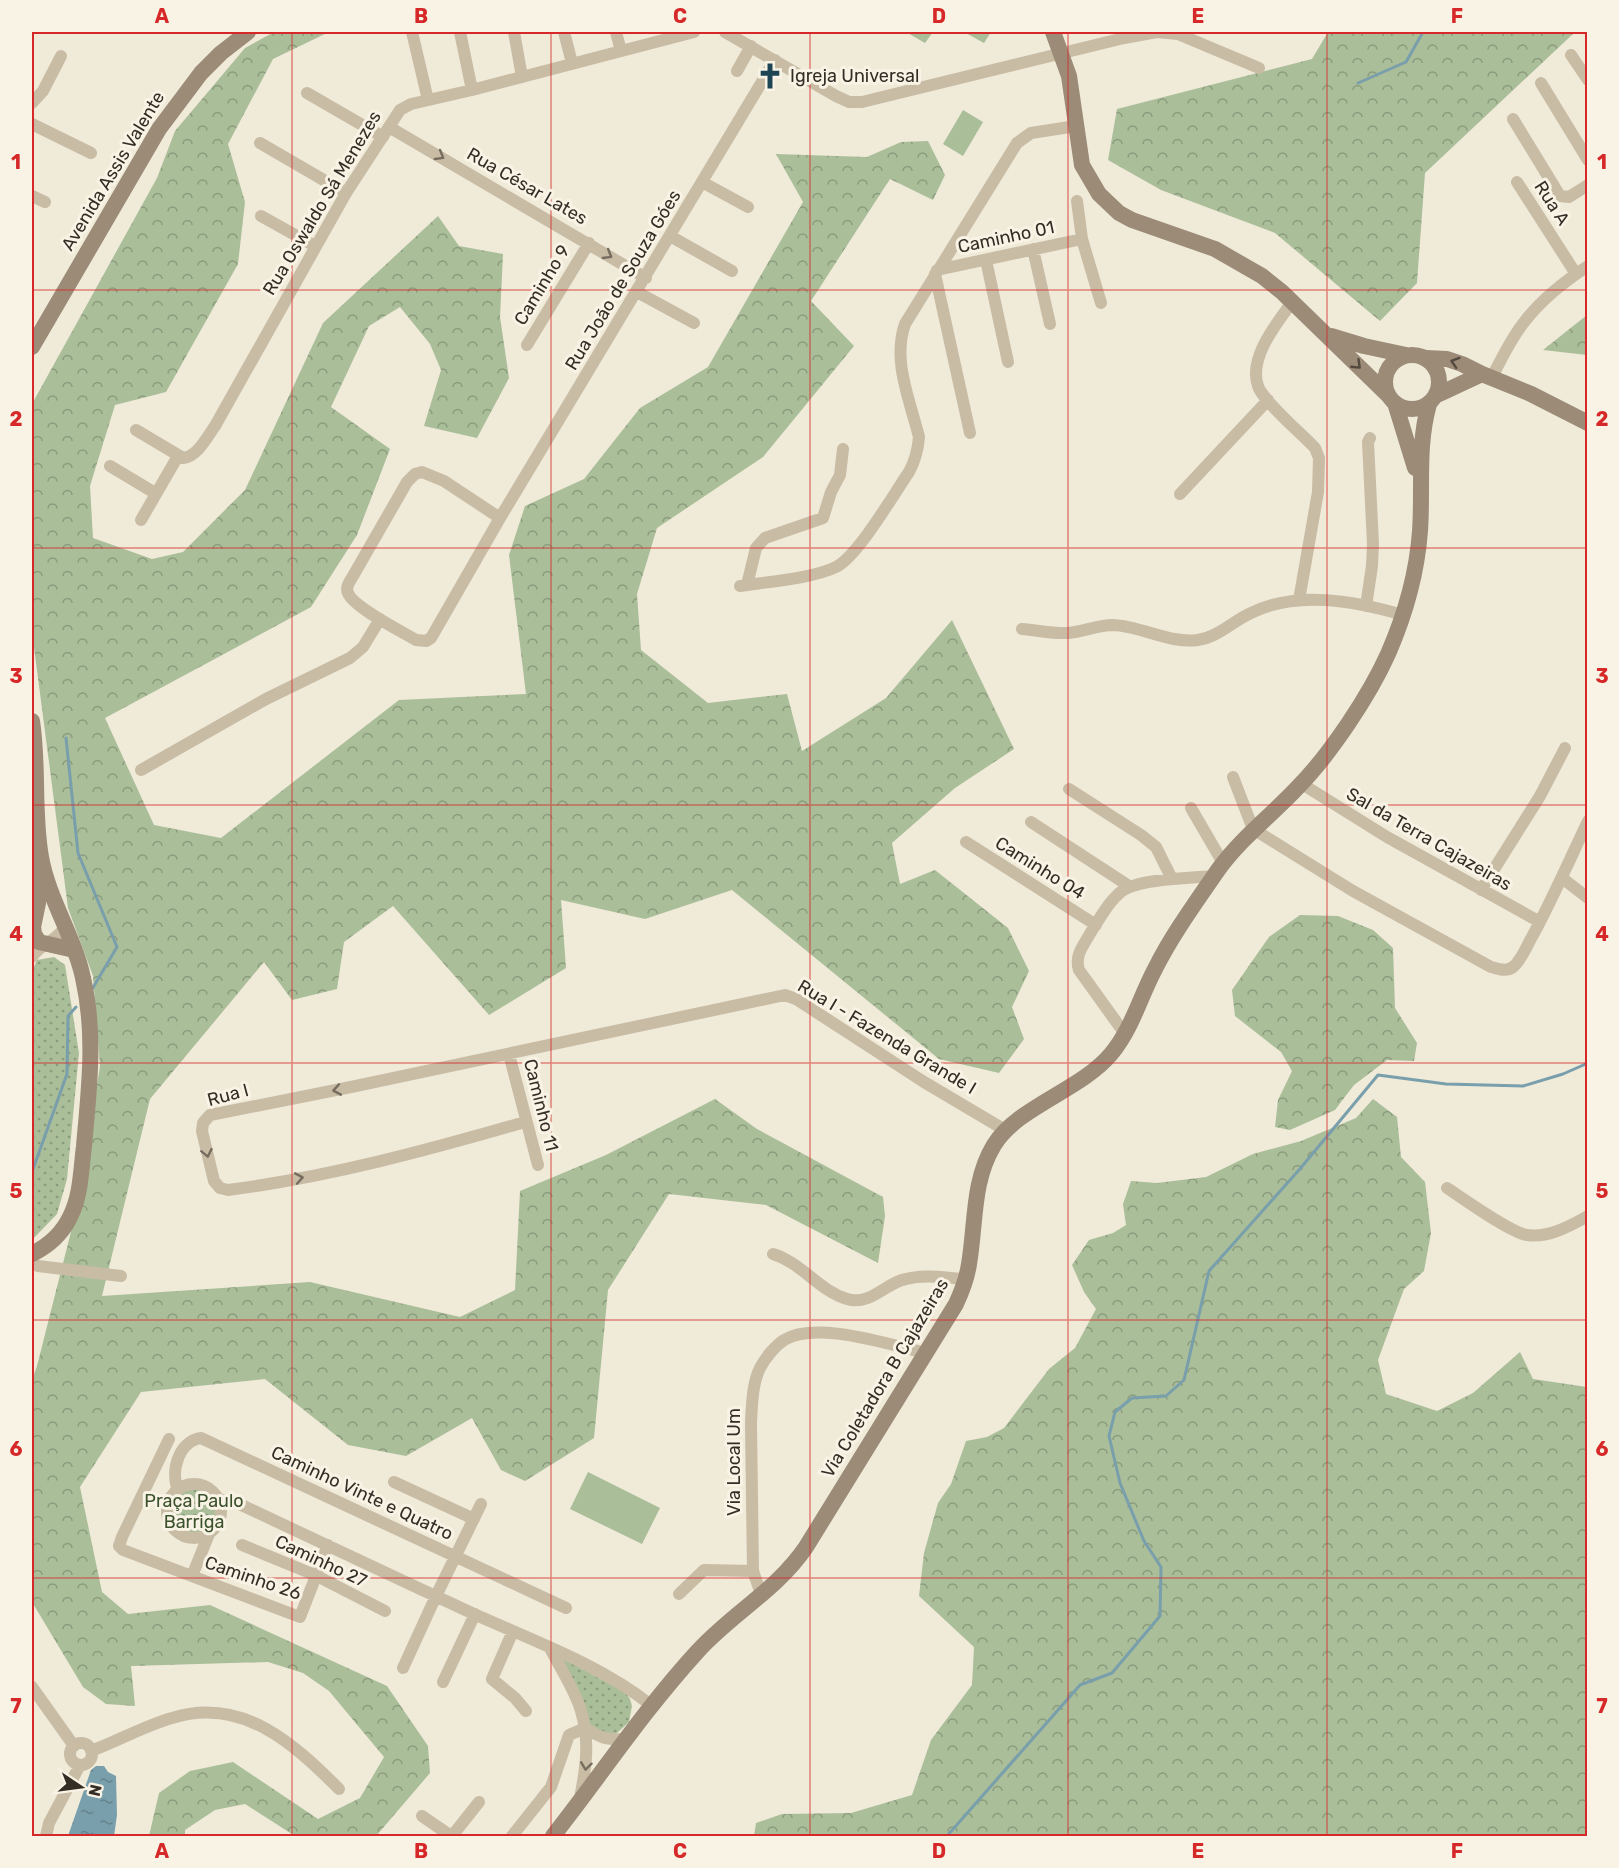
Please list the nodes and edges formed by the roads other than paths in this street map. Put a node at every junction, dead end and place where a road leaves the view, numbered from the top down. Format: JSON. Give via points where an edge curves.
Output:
{"nodes":[{"id":1,"x":248,"y":32,"type":"edge"},
{"id":2,"x":412,"y":32,"type":"edge"},
{"id":3,"x":460,"y":32,"type":"edge"},
{"id":4,"x":514,"y":32,"type":"edge"},
{"id":5,"x":564,"y":32,"type":"edge"},
{"id":6,"x":616,"y":32,"type":"edge"},
{"id":7,"x":694,"y":32,"type":"edge"},
{"id":8,"x":725,"y":32,"type":"edge"},
{"id":9,"x":1053,"y":32,"type":"edge"},
{"id":10,"x":668,"y":34,"type":"edge"},
{"id":11,"x":1123,"y":35,"type":"edge"},
{"id":12,"x":751,"y":46,"type":"junction"},
{"id":13,"x":621,"y":51,"type":"junction"},
{"id":14,"x":1062,"y":53,"type":"junction"},
{"id":15,"x":1571,"y":55,"type":"dead end"},
{"id":16,"x":61,"y":56,"type":"dead end"},
{"id":17,"x":775,"y":60,"type":"junction"},
{"id":18,"x":572,"y":63,"type":"junction"},
{"id":19,"x":1259,"y":68,"type":"dead end"},
{"id":20,"x":736,"y":71,"type":"dead end"},
{"id":21,"x":522,"y":76,"type":"junction"},
{"id":22,"x":1587,"y":80,"type":"edge"},
{"id":23,"x":1541,"y":83,"type":"dead end"},
{"id":24,"x":472,"y":90,"type":"junction"},
{"id":25,"x":307,"y":93,"type":"dead end"},
{"id":26,"x":428,"y":100,"type":"junction"},
{"id":27,"x":32,"y":103,"type":"edge"},
{"id":28,"x":1513,"y":118,"type":"dead end"},
{"id":29,"x":32,"y":124,"type":"edge"},
{"id":30,"x":1076,"y":126,"type":"junction"},
{"id":31,"x":386,"y":132,"type":"junction"},
{"id":32,"x":260,"y":142,"type":"dead end"},
{"id":33,"x":91,"y":153,"type":"dead end"},
{"id":34,"x":1587,"y":160,"type":"edge"},
{"id":35,"x":702,"y":182,"type":"junction"},
{"id":36,"x":1517,"y":182,"type":"dead end"},
{"id":37,"x":1587,"y":185,"type":"edge"},
{"id":38,"x":346,"y":193,"type":"junction"},
{"id":39,"x":32,"y":196,"type":"edge"},
{"id":40,"x":1077,"y":201,"type":"dead end"},
{"id":41,"x":45,"y":202,"type":"dead end"},
{"id":42,"x":748,"y":207,"type":"dead end"},
{"id":43,"x":261,"y":216,"type":"dead end"},
{"id":44,"x":670,"y":236,"type":"junction"},
{"id":45,"x":1082,"y":238,"type":"junction"},
{"id":46,"x":589,"y":243,"type":"junction"},
{"id":47,"x":315,"y":246,"type":"junction"},
{"id":48,"x":1033,"y":249,"type":"junction"},
{"id":49,"x":986,"y":260,"type":"junction"},
{"id":50,"x":1587,"y":266,"type":"edge"},
{"id":51,"x":732,"y":271,"type":"dead end"},
{"id":52,"x":936,"y":272,"type":"junction"},
{"id":53,"x":1576,"y":274,"type":"junction"},
{"id":54,"x":646,"y":278,"type":"junction"},
{"id":55,"x":637,"y":292,"type":"junction"},
{"id":56,"x":1292,"y":302,"type":"junction"},
{"id":57,"x":1101,"y":303,"type":"dead end"},
{"id":58,"x":694,"y":323,"type":"dead end"},
{"id":59,"x":1050,"y":324,"type":"dead end"},
{"id":60,"x":1325,"y":334,"type":"junction"},
{"id":61,"x":527,"y":345,"type":"dead end"},
{"id":62,"x":32,"y":347,"type":"edge"},
{"id":63,"x":1406,"y":355,"type":"junction"},
{"id":64,"x":1426,"y":358,"type":"junction"},
{"id":65,"x":1008,"y":362,"type":"dead end"},
{"id":66,"x":1487,"y":376,"type":"junction"},
{"id":67,"x":1433,"y":399,"type":"junction"},
{"id":68,"x":1268,"y":400,"type":"junction"},
{"id":69,"x":1392,"y":400,"type":"junction"},
{"id":70,"x":1587,"y":423,"type":"edge"},
{"id":71,"x":136,"y":430,"type":"dead end"},
{"id":72,"x":970,"y":434,"type":"dead end"},
{"id":73,"x":1370,"y":438,"type":"dead end"},
{"id":74,"x":843,"y":449,"type":"dead end"},
{"id":75,"x":178,"y":456,"type":"junction"},
{"id":76,"x":110,"y":466,"type":"dead end"},
{"id":77,"x":1420,"y":490,"type":"junction"},
{"id":78,"x":155,"y":493,"type":"junction"},
{"id":79,"x":1180,"y":494,"type":"dead end"},
{"id":80,"x":500,"y":518,"type":"junction"},
{"id":81,"x":141,"y":519,"type":"dead end"},
{"id":82,"x":1299,"y":600,"type":"junction"},
{"id":83,"x":1366,"y":606,"type":"junction"},
{"id":84,"x":1403,"y":615,"type":"junction"},
{"id":85,"x":380,"y":619,"type":"junction"},
{"id":86,"x":1022,"y":628,"type":"dead end"},
{"id":87,"x":32,"y":721,"type":"edge"},
{"id":88,"x":1566,"y":748,"type":"dead end"},
{"id":89,"x":141,"y":770,"type":"dead end"},
{"id":90,"x":1233,"y":777,"type":"dead end"},
{"id":91,"x":1302,"y":784,"type":"junction"},
{"id":92,"x":1069,"y":789,"type":"dead end"},
{"id":93,"x":1191,"y":808,"type":"dead end"},
{"id":94,"x":1587,"y":821,"type":"edge"},
{"id":95,"x":1031,"y":822,"type":"dead end"},
{"id":96,"x":1253,"y":829,"type":"junction"},
{"id":97,"x":966,"y":842,"type":"dead end"},
{"id":98,"x":41,"y":859,"type":"junction"},
{"id":99,"x":1218,"y":870,"type":"junction"},
{"id":100,"x":1562,"y":878,"type":"junction"},
{"id":101,"x":1172,"y":879,"type":"junction"},
{"id":102,"x":1129,"y":886,"type":"junction"},
{"id":103,"x":1480,"y":890,"type":"junction"},
{"id":104,"x":1587,"y":898,"type":"edge"},
{"id":105,"x":62,"y":921,"type":"junction"},
{"id":106,"x":1540,"y":922,"type":"junction"},
{"id":107,"x":1096,"y":925,"type":"junction"},
{"id":108,"x":37,"y":938,"type":"edge"},
{"id":109,"x":74,"y":950,"type":"junction"},
{"id":110,"x":32,"y":957,"type":"edge"},
{"id":111,"x":640,"y":1025,"type":"joint"},
{"id":112,"x":1125,"y":1034,"type":"junction"},
{"id":113,"x":509,"y":1054,"type":"junction"},
{"id":114,"x":525,"y":1122,"type":"junction"},
{"id":115,"x":1005,"y":1130,"type":"junction"},
{"id":116,"x":538,"y":1165,"type":"dead end"},
{"id":117,"x":1447,"y":1188,"type":"dead end"},
{"id":118,"x":1587,"y":1215,"type":"edge"},
{"id":119,"x":32,"y":1254,"type":"edge"},
{"id":120,"x":774,"y":1254,"type":"dead end"},
{"id":121,"x":32,"y":1262,"type":"edge"},
{"id":122,"x":121,"y":1276,"type":"dead end"},
{"id":123,"x":966,"y":1279,"type":"junction"},
{"id":124,"x":926,"y":1353,"type":"junction"},
{"id":125,"x":169,"y":1439,"type":"dead end"},
{"id":126,"x":394,"y":1482,"type":"dead end"},
{"id":127,"x":178,"y":1490,"type":"junction"},
{"id":128,"x":218,"y":1499,"type":"junction"},
{"id":129,"x":481,"y":1504,"type":"dead end"},
{"id":130,"x":474,"y":1519,"type":"junction"},
{"id":131,"x":209,"y":1534,"type":"junction"},
{"id":132,"x":242,"y":1545,"type":"dead end"},
{"id":133,"x":328,"y":1545,"type":"junction"},
{"id":134,"x":456,"y":1557,"type":"junction"},
{"id":135,"x":753,"y":1571,"type":"junction"},
{"id":136,"x":315,"y":1575,"type":"junction"},
{"id":137,"x":192,"y":1576,"type":"junction"},
{"id":138,"x":679,"y":1593,"type":"dead end"},
{"id":139,"x":761,"y":1594,"type":"junction"},
{"id":140,"x":436,"y":1596,"type":"junction"},
{"id":141,"x":566,"y":1608,"type":"dead end"},
{"id":142,"x":385,"y":1611,"type":"dead end"},
{"id":143,"x":475,"y":1614,"type":"junction"},
{"id":144,"x":513,"y":1631,"type":"junction"},
{"id":145,"x":550,"y":1648,"type":"junction"},
{"id":146,"x":403,"y":1668,"type":"dead end"},
{"id":147,"x":443,"y":1682,"type":"dead end"},
{"id":148,"x":32,"y":1687,"type":"edge"},
{"id":149,"x":651,"y":1705,"type":"junction"},
{"id":150,"x":526,"y":1711,"type":"dead end"},
{"id":151,"x":585,"y":1728,"type":"junction"},
{"id":152,"x":625,"y":1739,"type":"junction"},
{"id":153,"x":74,"y":1746,"type":"junction"},
{"id":154,"x":91,"y":1751,"type":"junction"},
{"id":155,"x":80,"y":1765,"type":"junction"},
{"id":156,"x":339,"y":1789,"type":"dead end"},
{"id":157,"x":479,"y":1802,"type":"dead end"},
{"id":158,"x":579,"y":1803,"type":"junction"},
{"id":159,"x":422,"y":1816,"type":"dead end"},
{"id":160,"x":46,"y":1836,"type":"edge"},
{"id":161,"x":452,"y":1836,"type":"edge"},
{"id":162,"x":512,"y":1836,"type":"edge"},
{"id":163,"x":553,"y":1836,"type":"edge"}],
"edges":[{"from":1,"to":62,"type":"main road","name":"Avenida Assis Valente","via":[[201,73],[159,129]]},
{"from":2,"to":26,"type":"street"},
{"from":3,"to":24,"type":"street"},
{"from":4,"to":21,"type":"street"},
{"from":5,"to":18,"type":"street"},
{"from":6,"to":13,"type":"street"},
{"from":7,"to":10,"type":"street","name":"Rua Oswaldo Sá Menezes"},
{"from":8,"to":12,"type":"street"},
{"from":9,"to":14,"type":"main road"},
{"from":10,"to":13,"type":"street","name":"Rua Oswaldo Sá Menezes"},
{"from":11,"to":14,"type":"street"},
{"from":11,"to":19,"type":"street","via":[[1178,34]]},
{"from":12,"to":17,"type":"street"},
{"from":12,"to":20,"type":"street"},
{"from":13,"to":18,"type":"street","name":"Rua Oswaldo Sá Menezes"},
{"from":14,"to":17,"type":"street","via":[[862,102],[843,100]]},
{"from":14,"to":30,"type":"main road"},
{"from":15,"to":22,"type":"street"},
{"from":16,"to":27,"type":"street","via":[[43,91]]},
{"from":17,"to":35,"type":"street","name":"Rua João de Souza Góes"},
{"from":18,"to":21,"type":"street","name":"Rua Oswaldo Sá Menezes"},
{"from":21,"to":24,"type":"street","name":"Rua Oswaldo Sá Menezes"},
{"from":23,"to":34,"type":"street"},
{"from":24,"to":26,"type":"street","name":"Rua Oswaldo Sá Menezes"},
{"from":25,"to":31,"type":"street","name":"Rua César Lates"},
{"from":26,"to":31,"type":"street","name":"Rua Oswaldo Sá Menezes","via":[[400,110]]},
{"from":28,"to":37,"type":"street","via":[[1560,196],[1569,197]]},
{"from":29,"to":33,"type":"street"},
{"from":30,"to":52,"type":"street","via":[[1031,133],[1017,143]]},
{"from":30,"to":56,"type":"main road","via":[[1082,165],[1099,194],[1119,213],[1215,249],[1262,276]]},
{"from":31,"to":38,"type":"street","name":"Rua Oswaldo Sá Menezes"},
{"from":31,"to":46,"type":"street","name":"Rua César Lates","one_way":true},
{"from":32,"to":38,"type":"street"},
{"from":35,"to":42,"type":"street"},
{"from":35,"to":44,"type":"street","name":"Rua João de Souza Góes"},
{"from":36,"to":53,"type":"street","name":"Rua A"},
{"from":38,"to":47,"type":"street","name":"Rua Oswaldo Sá Menezes"},
{"from":39,"to":41,"type":"street"},
{"from":40,"to":45,"type":"street"},
{"from":43,"to":47,"type":"street"},
{"from":44,"to":51,"type":"street"},
{"from":44,"to":54,"type":"street","name":"Rua João de Souza Góes"},
{"from":45,"to":48,"type":"street","name":"Caminho 01"},
{"from":45,"to":57,"type":"street"},
{"from":46,"to":54,"type":"street","name":"Rua César Lates","one_way":true},
{"from":46,"to":61,"type":"street","name":"Caminho 9"},
{"from":47,"to":75,"type":"street","name":"Rua Oswaldo Sá Menezes","via":[[215,426],[195,453],[187,458]]},
{"from":48,"to":49,"type":"street","name":"Caminho 01"},
{"from":48,"to":59,"type":"street"},
{"from":49,"to":52,"type":"street","name":"Caminho 01"},
{"from":49,"to":65,"type":"street"},
{"from":50,"to":53,"type":"street"},
{"from":52,"to":72,"type":"street"},
{"from":52,"to":74,"type":"street","via":[[905,324],[899,350],[919,437],[909,472],[848,559],[837,567],[823,573],[744,586],[756,548],[765,538],[823,518],[840,475]]},
{"from":53,"to":66,"type":"street","via":[[1523,322]]},
{"from":54,"to":55,"type":"street","name":"Rua João de Souza Góes"},
{"from":55,"to":58,"type":"street"},
{"from":55,"to":80,"type":"street","name":"Rua João de Souza Góes"},
{"from":56,"to":60,"type":"main road"},
{"from":56,"to":68,"type":"street","via":[[1267,336],[1257,369],[1258,387]]},
{"from":60,"to":63,"type":"main road"},
{"from":60,"to":69,"type":"main road","one_way":true},
{"from":63,"to":64,"type":"main road"},
{"from":63,"to":69,"type":"main road","via":[[1389,366],[1385,376]]},
{"from":66,"to":64,"type":"main road","one_way":true,"via":[[1455,361]]},
{"from":64,"to":67,"type":"main road","via":[[1440,378]]},
{"from":66,"to":67,"type":"main road"},
{"from":66,"to":70,"type":"main road"},
{"from":67,"to":69,"type":"main road","via":[[1412,409]]},
{"from":67,"to":77,"type":"main road","name":"Via Coletadora B Cajazeiras","via":[[1422,438]]},
{"from":68,"to":79,"type":"street"},
{"from":68,"to":82,"type":"street","via":[[1315,448],[1319,458],[1318,492]]},
{"from":69,"to":77,"type":"main road","name":"Via Coletadora B Cajazeiras"},
{"from":71,"to":75,"type":"street"},
{"from":73,"to":83,"type":"street","via":[[1373,544]]},
{"from":75,"to":78,"type":"street"},
{"from":76,"to":78,"type":"street"},
{"from":77,"to":84,"type":"main road","name":"Via Coletadora B Cajazeiras","via":[[1418,552]]},
{"from":78,"to":81,"type":"street"},
{"from":80,"to":85,"type":"street","name":"Rua João de Souza Góes","via":[[431,638],[416,640]]},
{"from":80,"to":85,"type":"street","name":"Rua João de Souza Góes","via":[[434,475],[415,474],[347,585],[352,600]]},
{"from":82,"to":83,"type":"street"},
{"from":82,"to":86,"type":"street","via":[[1266,607],[1197,640],[1113,625],[1066,633]]},
{"from":83,"to":84,"type":"street"},
{"from":84,"to":91,"type":"main road","name":"Via Coletadora B Cajazeiras","via":[[1377,677]]},
{"from":85,"to":89,"type":"street","via":[[363,647],[350,658],[266,699]]},
{"from":87,"to":98,"type":"main road"},
{"from":88,"to":103,"type":"street"},
{"from":90,"to":96,"type":"street"},
{"from":91,"to":96,"type":"main road","name":"Via Coletadora B Cajazeiras"},
{"from":91,"to":103,"type":"street","name":"Sal da Terra Cajazeiras"},
{"from":92,"to":101,"type":"street","via":[[1156,847]]},
{"from":93,"to":99,"type":"street"},
{"from":94,"to":100,"type":"street"},
{"from":95,"to":102,"type":"street","name":"Caminho 04"},
{"from":96,"to":99,"type":"main road","name":"Via Coletadora B Cajazeiras"},
{"from":96,"to":106,"type":"street","via":[[1353,891],[1491,967],[1510,969],[1517,963]]},
{"from":97,"to":107,"type":"street","name":"Caminho 04"},
{"from":98,"to":105,"type":"main road"},
{"from":98,"to":108,"type":"main road"},
{"from":99,"to":101,"type":"street"},
{"from":99,"to":112,"type":"main road","name":"Via Coletadora B Cajazeiras","via":[[1155,967]]},
{"from":100,"to":104,"type":"street"},
{"from":100,"to":106,"type":"street"},
{"from":101,"to":102,"type":"street"},
{"from":102,"to":107,"type":"street"},
{"from":103,"to":106,"type":"street","name":"Sal da Terra Cajazeiras"},
{"from":105,"to":108,"type":"street","via":[[61,934]]},
{"from":105,"to":108,"type":"street","via":[[41,915]]},
{"from":105,"to":109,"type":"main road"},
{"from":107,"to":112,"type":"street","via":[[1079,952],[1077,963]]},
{"from":108,"to":109,"type":"main road"},
{"from":108,"to":110,"type":"street","via":[[40,947]]},
{"from":109,"to":119,"type":"main road","via":[[83,975],[92,1047],[81,1173],[70,1219],[46,1247]]},
{"from":111,"to":113,"type":"street","name":"Rua I"},
{"from":111,"to":115,"type":"street","name":"Rua I - Fazenda Grande I","via":[[778,995],[790,996]]},
{"from":112,"to":115,"type":"main road","name":"Via Coletadora B Cajazeiras","via":[[1100,1065]]},
{"from":113,"to":114,"type":"street","name":"Caminho 11"},
{"from":113,"to":114,"type":"street","name":"Rua I","one_way":true,"via":[[210,1115],[202,1123],[204,1141],[214,1181],[228,1190],[340,1171]]},
{"from":114,"to":116,"type":"street","name":"Caminho 11"},
{"from":115,"to":123,"type":"main road","name":"Via Coletadora B Cajazeiras","via":[[980,1177]]},
{"from":117,"to":118,"type":"street","via":[[1526,1235],[1555,1232]]},
{"from":120,"to":123,"type":"street","via":[[795,1263],[825,1289],[848,1300],[862,1301],[903,1279]]},
{"from":121,"to":122,"type":"street","via":[[38,1266]]},
{"from":123,"to":124,"type":"main road","name":"Via Coletadora B Cajazeiras","via":[[956,1304]]},
{"from":124,"to":135,"type":"street","name":"Via Local Um","via":[[825,1332],[784,1340],[771,1353],[759,1369],[752,1400]]},
{"from":124,"to":139,"type":"main road","name":"Via Coletadora B Cajazeiras","via":[[797,1560]]},
{"from":125,"to":137,"type":"street","via":[[119,1546]]},
{"from":126,"to":130,"type":"street"},
{"from":127,"to":128,"type":"street","via":[[186,1485],[204,1486]]},
{"from":127,"to":131,"type":"street","via":[[167,1508],[173,1529],[192,1538]]},
{"from":127,"to":134,"type":"street","name":"Caminho Vinte e Quatro","via":[[175,1475],[179,1457],[188,1443],[201,1438]]},
{"from":128,"to":131,"type":"street","via":[[218,1522]]},
{"from":128,"to":133,"type":"street","via":[[235,1502]]},
{"from":129,"to":130,"type":"street"},
{"from":130,"to":134,"type":"street"},
{"from":131,"to":137,"type":"street"},
{"from":132,"to":136,"type":"street","name":"Caminho 27"},
{"from":133,"to":136,"type":"street","name":"Caminho 26"},
{"from":133,"to":140,"type":"street"},
{"from":134,"to":140,"type":"street"},
{"from":134,"to":141,"type":"street","name":"Caminho Vinte e Quatro"},
{"from":135,"to":138,"type":"street","via":[[704,1570]]},
{"from":135,"to":139,"type":"street","name":"Via Local Um"},
{"from":136,"to":137,"type":"street","name":"Caminho 26","via":[[300,1617]]},
{"from":136,"to":142,"type":"street","name":"Caminho 27"},
{"from":139,"to":149,"type":"main road","name":"Via Coletadora B Cajazeiras","via":[[711,1637]]},
{"from":140,"to":143,"type":"street"},
{"from":140,"to":146,"type":"street"},
{"from":143,"to":144,"type":"street"},
{"from":143,"to":147,"type":"street"},
{"from":144,"to":145,"type":"street"},
{"from":144,"to":150,"type":"street","via":[[492,1676],[493,1682]]},
{"from":145,"to":149,"type":"street","via":[[632,1690]]},
{"from":145,"to":151,"type":"street","via":[[581,1709]]},
{"from":148,"to":153,"type":"street"},
{"from":149,"to":152,"type":"main road","name":"Via Coletadora B Cajazeiras"},
{"from":151,"to":152,"type":"street","via":[[600,1738]]},
{"from":151,"to":158,"type":"street","one_way":true,"via":[[586,1762]]},
{"from":151,"to":162,"type":"street","via":[[569,1735],[550,1787]]},
{"from":152,"to":158,"type":"main road","name":"Via Coletadora B Cajazeiras"},
{"from":153,"to":154,"type":"street","via":[[84,1744]]},
{"from":153,"to":155,"type":"street","via":[[70,1755]]},
{"from":154,"to":155,"type":"street","via":[[89,1761]]},
{"from":154,"to":156,"type":"street","via":[[174,1717],[214,1712],[235,1715],[278,1735]]},
{"from":155,"to":160,"type":"street"},
{"from":157,"to":161,"type":"street"},
{"from":158,"to":163,"type":"main road","name":"Via Coletadora B Cajazeiras"},
{"from":159,"to":161,"type":"street"}]}
